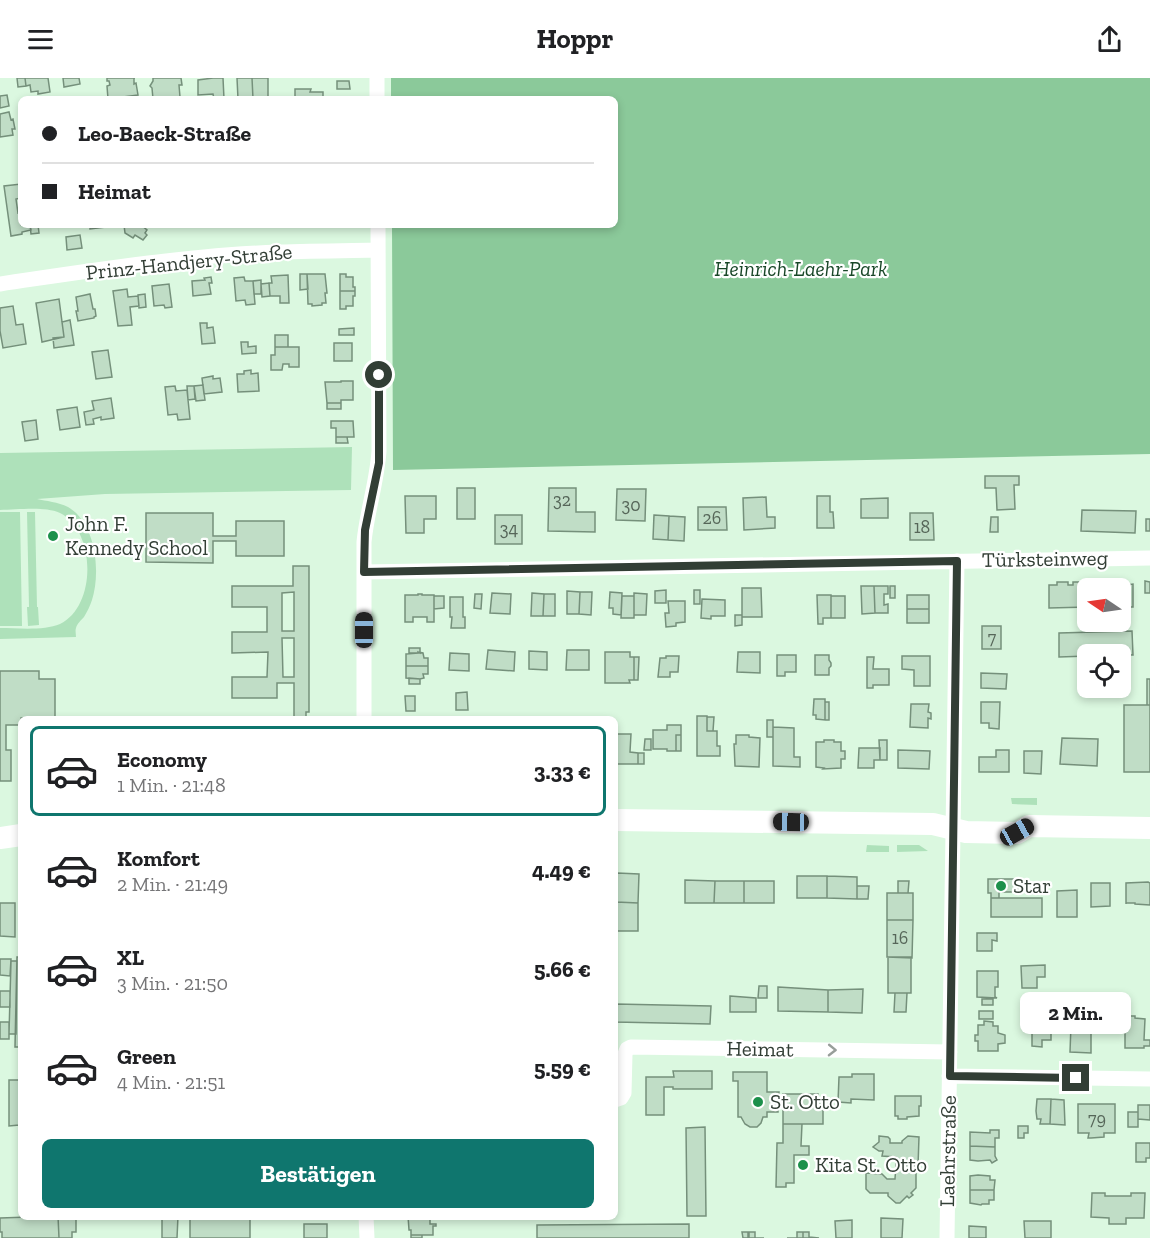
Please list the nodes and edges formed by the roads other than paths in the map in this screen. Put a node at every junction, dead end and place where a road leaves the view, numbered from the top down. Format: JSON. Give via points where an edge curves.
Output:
{"nodes":[{"id":1,"x":377,"y":78,"type":"edge"},
{"id":2,"x":377,"y":96,"type":"edge"},
{"id":3,"x":378,"y":228,"type":"edge"},
{"id":4,"x":378,"y":250,"type":"junction"},
{"id":5,"x":0,"y":284,"type":"edge"},
{"id":6,"x":1150,"y":558,"type":"edge"},
{"id":7,"x":957,"y":561,"type":"junction"},
{"id":8,"x":364,"y":572,"type":"junction"},
{"id":9,"x":364,"y":716,"type":"edge"},
{"id":10,"x":618,"y":820,"type":"edge"},
{"id":11,"x":947,"y":824,"type":"junction"},
{"id":12,"x":1150,"y":828,"type":"edge"},
{"id":13,"x":18,"y":835,"type":"edge"},
{"id":14,"x":0,"y":838,"type":"edge"},
{"id":15,"x":950,"y":1052,"type":"junction"},
{"id":16,"x":950,"y":1076,"type":"junction"},
{"id":17,"x":1150,"y":1079,"type":"edge"},
{"id":18,"x":618,"y":1099,"type":"edge"},
{"id":19,"x":366,"y":1220,"type":"edge"},
{"id":20,"x":367,"y":1238,"type":"edge"},
{"id":21,"x":947,"y":1238,"type":"edge"}],
"edges":[{"from":1,"to":2,"type":"street"},
{"from":3,"to":4,"type":"street"},
{"from":4,"to":5,"type":"street","name":"Prinz-Handjery-Straße","via":[[204,257]]},
{"from":4,"to":8,"type":"street","via":[[379,451],[366,524]]},
{"from":6,"to":7,"type":"street","name":"Türksteinweg"},
{"from":7,"to":8,"type":"street","name":"Türksteinweg"},
{"from":7,"to":11,"type":"street","name":"Laehrstraße"},
{"from":8,"to":9,"type":"street"},
{"from":10,"to":11,"type":"main road"},
{"from":11,"to":12,"type":"main road","via":[[967,817],[1018,818],[1029,826]]},
{"from":11,"to":15,"type":"street","name":"Laehrstraße"},
{"from":13,"to":14,"type":"main road"},
{"from":15,"to":16,"type":"street","name":"Laehrstraße"},
{"from":18,"to":15,"type":"street","name":"Heimat","one_way":true,"via":[[624,1093],[625,1054],[631,1047]]},
{"from":16,"to":17,"type":"street"},
{"from":16,"to":21,"type":"street","name":"Laehrstraße"},
{"from":19,"to":20,"type":"street"}]}
